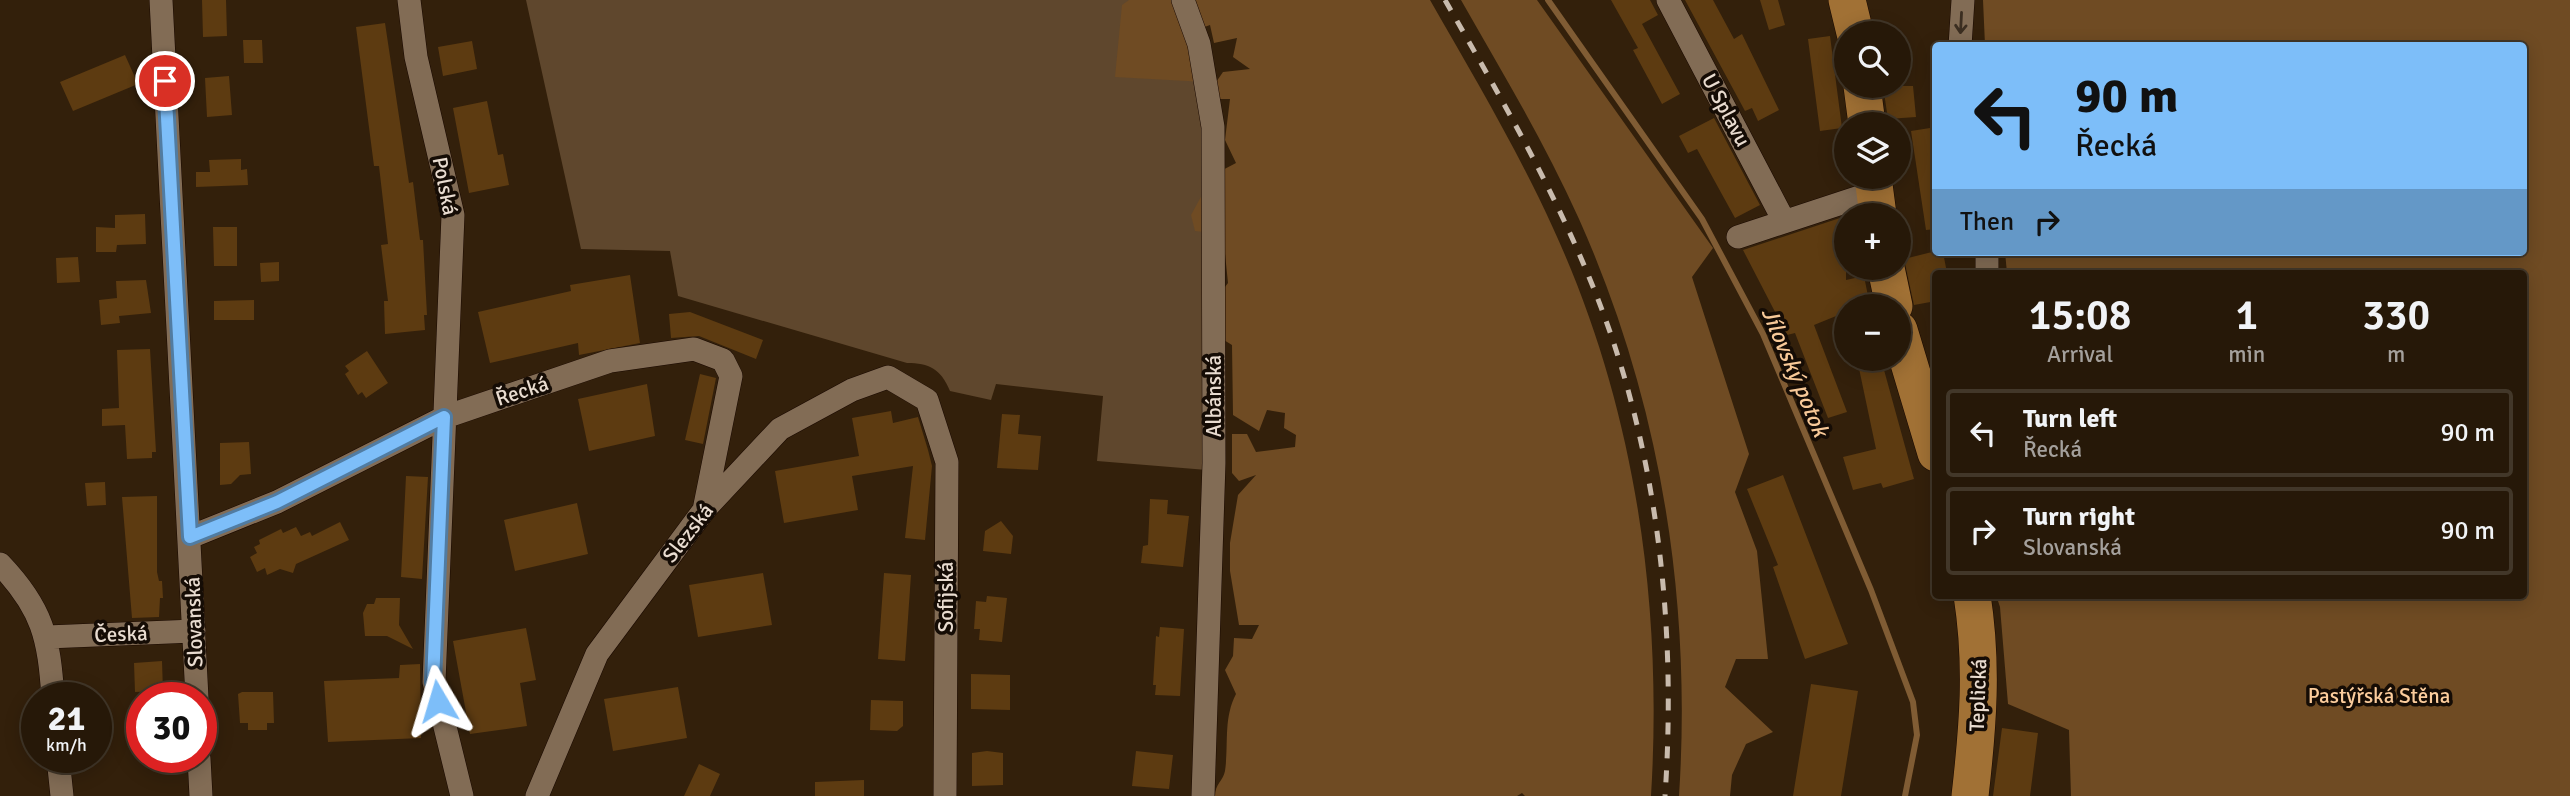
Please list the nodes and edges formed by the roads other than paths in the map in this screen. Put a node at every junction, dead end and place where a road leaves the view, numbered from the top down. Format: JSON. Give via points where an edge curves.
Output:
{"nodes":[{"id":1,"x":161,"y":0,"type":"edge"},
{"id":2,"x":409,"y":0,"type":"edge"},
{"id":3,"x":1183,"y":0,"type":"edge"},
{"id":4,"x":1668,"y":0,"type":"edge"},
{"id":5,"x":1847,"y":0,"type":"edge"},
{"id":6,"x":1963,"y":0,"type":"edge"},
{"id":7,"x":1852,"y":21,"type":"edge"},
{"id":8,"x":1960,"y":42,"type":"edge"},
{"id":9,"x":1875,"y":195,"type":"edge"},
{"id":10,"x":1784,"y":221,"type":"junction"},
{"id":11,"x":1738,"y":237,"type":"dead end"},
{"id":12,"x":1911,"y":370,"type":"edge"},
{"id":13,"x":928,"y":400,"type":"joint"},
{"id":14,"x":444,"y":417,"type":"junction"},
{"id":15,"x":1932,"y":440,"type":"edge"},
{"id":16,"x":704,"y":510,"type":"junction"},
{"id":17,"x":190,"y":537,"type":"junction"},
{"id":18,"x":0,"y":564,"type":"edge"},
{"id":19,"x":1973,"y":599,"type":"edge"},
{"id":20,"x":194,"y":632,"type":"junction"},
{"id":21,"x":47,"y":637,"type":"junction"},
{"id":22,"x":51,"y":682,"type":"edge"},
{"id":23,"x":196,"y":682,"type":"edge"},
{"id":24,"x":60,"y":773,"type":"edge"},
{"id":25,"x":200,"y":773,"type":"edge"},
{"id":26,"x":62,"y":796,"type":"edge"},
{"id":27,"x":201,"y":796,"type":"edge"},
{"id":28,"x":462,"y":796,"type":"edge"},
{"id":29,"x":537,"y":796,"type":"edge"},
{"id":30,"x":945,"y":796,"type":"edge"},
{"id":31,"x":1203,"y":796,"type":"edge"},
{"id":32,"x":1969,"y":796,"type":"edge"}],
"edges":[{"from":1,"to":17,"type":"street","name":"Slovanská"},
{"from":2,"to":14,"type":"street","name":"Polská","via":[[416,57],[453,215]]},
{"from":3,"to":31,"type":"street","name":"Albánská","via":[[1199,44],[1213,127],[1214,463]]},
{"from":4,"to":10,"type":"street","name":"U Splavu"},
{"from":5,"to":7,"type":"main road"},
{"from":6,"to":8,"type":"street","one_way":true},
{"from":9,"to":10,"type":"street"},
{"from":10,"to":11,"type":"street"},
{"from":12,"to":15,"type":"main road"},
{"from":13,"to":16,"type":"street","name":"Slezská","via":[[888,377],[852,390],[780,429]]},
{"from":13,"to":30,"type":"street","name":"Sofijská","via":[[947,462]]},
{"from":14,"to":16,"type":"street","name":"Řecká","via":[[610,361],[694,349],[723,360],[731,376]]},
{"from":14,"to":17,"type":"street","name":"Řecká","via":[[277,502]]},
{"from":14,"to":28,"type":"street","name":"Polská","via":[[433,682]]},
{"from":16,"to":29,"type":"street","name":"Slezská","via":[[597,654]]},
{"from":17,"to":20,"type":"street","name":"Slovanská"},
{"from":18,"to":21,"type":"street","via":[[28,596]]},
{"from":19,"to":32,"type":"main road","name":"Teplická","via":[[1980,710]]},
{"from":20,"to":21,"type":"street","name":"Česká"},
{"from":20,"to":23,"type":"street","name":"Slovanská"},
{"from":21,"to":22,"type":"street"},
{"from":24,"to":26,"type":"street"},
{"from":25,"to":27,"type":"street"}]}
